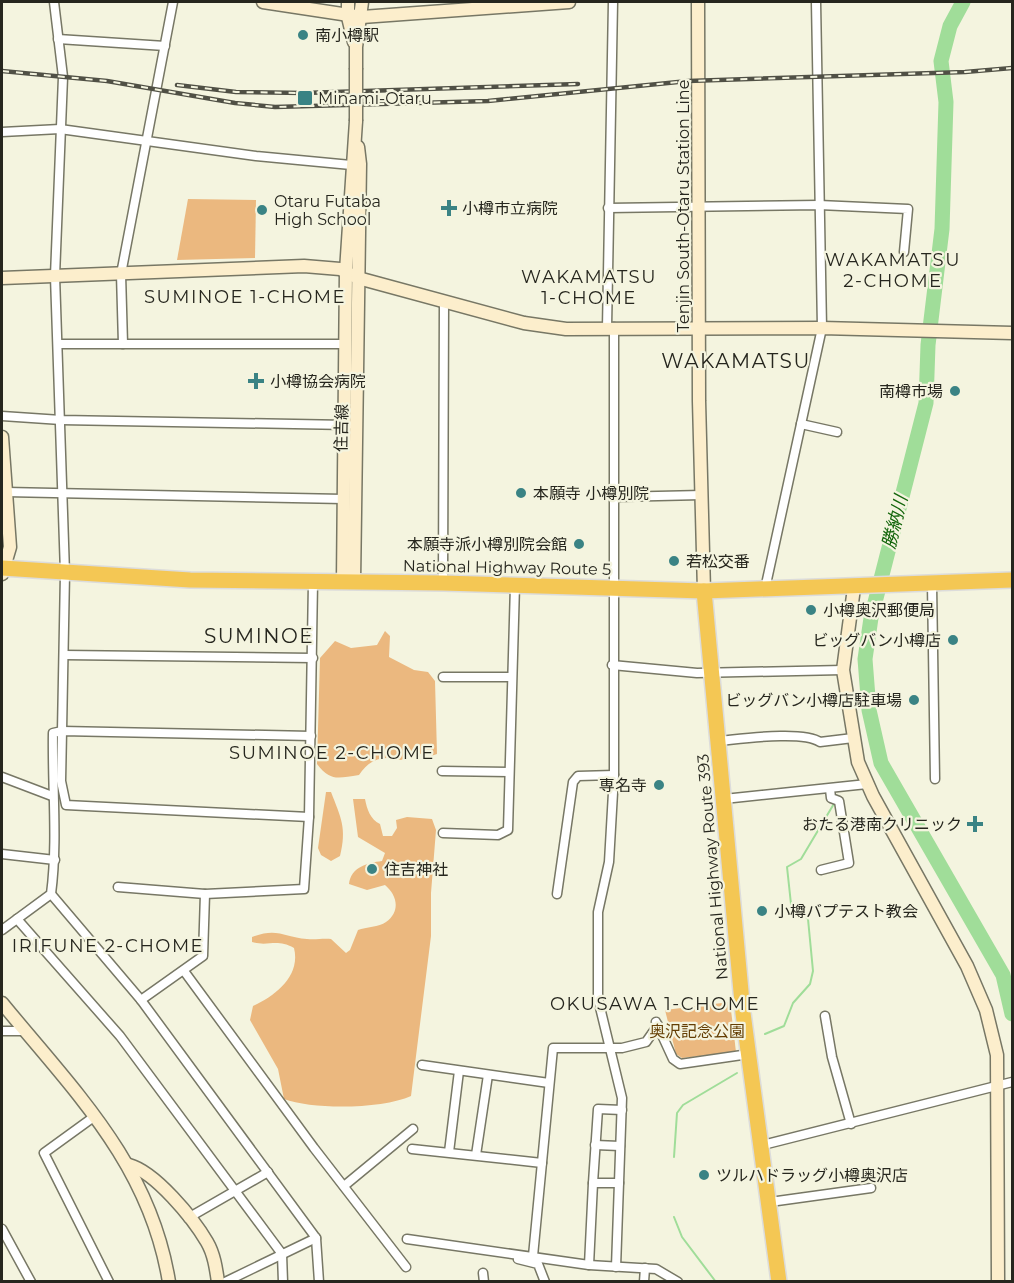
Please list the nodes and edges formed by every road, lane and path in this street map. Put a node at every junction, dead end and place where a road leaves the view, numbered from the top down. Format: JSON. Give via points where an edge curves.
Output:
{"nodes":[{"id":1,"x":54,"y":2,"type":"edge"},
{"id":2,"x":173,"y":2,"type":"edge"},
{"id":3,"x":263,"y":2,"type":"edge"},
{"id":4,"x":348,"y":2,"type":"edge"},
{"id":5,"x":362,"y":2,"type":"edge"},
{"id":6,"x":569,"y":2,"type":"edge"},
{"id":7,"x":614,"y":2,"type":"edge"},
{"id":8,"x":698,"y":2,"type":"edge"},
{"id":9,"x":816,"y":2,"type":"edge"},
{"id":10,"x":348,"y":16,"type":"junction"},
{"id":11,"x":362,"y":18,"type":"junction"},
{"id":12,"x":58,"y":39,"type":"junction"},
{"id":13,"x":165,"y":46,"type":"junction"},
{"id":14,"x":356,"y":47,"type":"junction"},
{"id":15,"x":356,"y":126,"type":"junction"},
{"id":16,"x":60,"y":129,"type":"junction"},
{"id":17,"x":2,"y":132,"type":"edge"},
{"id":18,"x":147,"y":141,"type":"junction"},
{"id":19,"x":351,"y":165,"type":"junction"},
{"id":20,"x":819,"y":205,"type":"junction"},
{"id":21,"x":608,"y":208,"type":"junction"},
{"id":22,"x":700,"y":208,"type":"junction"},
{"id":23,"x":904,"y":252,"type":"dead end"},
{"id":24,"x":346,"y":271,"type":"junction"},
{"id":25,"x":121,"y":274,"type":"junction"},
{"id":26,"x":55,"y":276,"type":"junction"},
{"id":27,"x":2,"y":278,"type":"edge"},
{"id":28,"x":358,"y":278,"type":"junction"},
{"id":29,"x":444,"y":302,"type":"junction"},
{"id":30,"x":611,"y":328,"type":"junction"},
{"id":31,"x":700,"y":328,"type":"junction"},
{"id":32,"x":822,"y":328,"type":"junction"},
{"id":33,"x":1012,"y":333,"type":"edge"},
{"id":34,"x":59,"y":344,"type":"junction"},
{"id":35,"x":123,"y":344,"type":"junction"},
{"id":36,"x":345,"y":344,"type":"junction"},
{"id":37,"x":2,"y":416,"type":"edge"},
{"id":38,"x":61,"y":420,"type":"junction"},
{"id":39,"x":801,"y":424,"type":"junction"},
{"id":40,"x":344,"y":425,"type":"junction"},
{"id":41,"x":357,"y":426,"type":"junction"},
{"id":42,"x":837,"y":432,"type":"dead end"},
{"id":43,"x":2,"y":437,"type":"edge"},
{"id":44,"x":6,"y":492,"type":"junction"},
{"id":45,"x":62,"y":492,"type":"junction"},
{"id":46,"x":702,"y":495,"type":"junction"},
{"id":47,"x":614,"y":496,"type":"junction"},
{"id":48,"x":344,"y":499,"type":"junction"},
{"id":49,"x":2,"y":570,"type":"edge"},
{"id":50,"x":65,"y":573,"type":"junction"},
{"id":51,"x":1012,"y":580,"type":"edge"},
{"id":52,"x":313,"y":582,"type":"junction"},
{"id":53,"x":348,"y":582,"type":"junction"},
{"id":54,"x":443,"y":583,"type":"junction"},
{"id":55,"x":932,"y":584,"type":"junction"},
{"id":56,"x":515,"y":585,"type":"junction"},
{"id":57,"x":613,"y":588,"type":"junction"},
{"id":58,"x":854,"y":588,"type":"junction"},
{"id":59,"x":765,"y":589,"type":"junction"},
{"id":60,"x":704,"y":591,"type":"junction"},
{"id":61,"x":64,"y":655,"type":"junction"},
{"id":62,"x":313,"y":658,"type":"junction"},
{"id":63,"x":612,"y":665,"type":"junction"},
{"id":64,"x":843,"y":670,"type":"junction"},
{"id":65,"x":712,"y":673,"type":"junction"},
{"id":66,"x":443,"y":677,"type":"dead end"},
{"id":67,"x":511,"y":677,"type":"junction"},
{"id":68,"x":62,"y":731,"type":"junction"},
{"id":69,"x":311,"y":736,"type":"junction"},
{"id":70,"x":853,"y":738,"type":"junction"},
{"id":71,"x":718,"y":741,"type":"junction"},
{"id":72,"x":442,"y":771,"type":"dead end"},
{"id":73,"x":509,"y":772,"type":"junction"},
{"id":74,"x":614,"y":775,"type":"junction"},
{"id":75,"x":2,"y":777,"type":"edge"},
{"id":76,"x":935,"y":779,"type":"dead end"},
{"id":77,"x":867,"y":784,"type":"junction"},
{"id":78,"x":830,"y":789,"type":"junction"},
{"id":79,"x":52,"y":796,"type":"junction"},
{"id":80,"x":724,"y":799,"type":"junction"},
{"id":81,"x":309,"y":817,"type":"junction"},
{"id":82,"x":443,"y":833,"type":"dead end"},
{"id":83,"x":2,"y":854,"type":"edge"},
{"id":84,"x":55,"y":860,"type":"junction"},
{"id":85,"x":821,"y":870,"type":"dead end"},
{"id":86,"x":118,"y":887,"type":"dead end"},
{"id":87,"x":51,"y":894,"type":"junction"},
{"id":88,"x":205,"y":894,"type":"junction"},
{"id":89,"x":557,"y":894,"type":"dead end"},
{"id":90,"x":17,"y":919,"type":"junction"},
{"id":91,"x":2,"y":930,"type":"edge"},
{"id":92,"x":184,"y":971,"type":"junction"},
{"id":93,"x":141,"y":1000,"type":"junction"},
{"id":94,"x":2,"y":1003,"type":"edge"},
{"id":95,"x":825,"y":1016,"type":"dead end"},
{"id":96,"x":2,"y":1031,"type":"edge"},
{"id":97,"x":24,"y":1031,"type":"junction"},
{"id":98,"x":609,"y":1048,"type":"junction"},
{"id":99,"x":749,"y":1054,"type":"junction"},
{"id":100,"x":422,"y":1065,"type":"dead end"},
{"id":101,"x":459,"y":1071,"type":"junction"},
{"id":102,"x":488,"y":1075,"type":"junction"},
{"id":103,"x":549,"y":1083,"type":"junction"},
{"id":104,"x":1005,"y":1083,"type":"edge"},
{"id":105,"x":621,"y":1110,"type":"junction"},
{"id":106,"x":95,"y":1116,"type":"junction"},
{"id":107,"x":851,"y":1124,"type":"junction"},
{"id":108,"x":413,"y":1129,"type":"dead end"},
{"id":109,"x":595,"y":1145,"type":"junction"},
{"id":110,"x":763,"y":1145,"type":"junction"},
{"id":111,"x":620,"y":1146,"type":"junction"},
{"id":112,"x":412,"y":1149,"type":"dead end"},
{"id":113,"x":449,"y":1152,"type":"junction"},
{"id":114,"x":476,"y":1155,"type":"junction"},
{"id":115,"x":542,"y":1163,"type":"junction"},
{"id":116,"x":129,"y":1165,"type":"junction"},
{"id":117,"x":268,"y":1172,"type":"junction"},
{"id":118,"x":593,"y":1183,"type":"junction"},
{"id":119,"x":619,"y":1183,"type":"junction"},
{"id":120,"x":344,"y":1186,"type":"junction"},
{"id":121,"x":871,"y":1188,"type":"dead end"},
{"id":122,"x":235,"y":1190,"type":"junction"},
{"id":123,"x":770,"y":1202,"type":"junction"},
{"id":124,"x":188,"y":1218,"type":"junction"},
{"id":125,"x":2,"y":1228,"type":"edge"},
{"id":126,"x":316,"y":1238,"type":"junction"},
{"id":127,"x":407,"y":1239,"type":"dead end"},
{"id":128,"x":508,"y":1252,"type":"junction"},
{"id":129,"x":282,"y":1254,"type":"junction"},
{"id":130,"x":532,"y":1256,"type":"junction"},
{"id":131,"x":589,"y":1265,"type":"junction"},
{"id":132,"x":616,"y":1267,"type":"junction"},
{"id":133,"x":406,"y":1268,"type":"dead end"},
{"id":134,"x":645,"y":1268,"type":"junction"},
{"id":135,"x":31,"y":1281,"type":"edge"},
{"id":136,"x":109,"y":1281,"type":"edge"},
{"id":137,"x":169,"y":1281,"type":"edge"},
{"id":138,"x":218,"y":1281,"type":"edge"},
{"id":139,"x":225,"y":1281,"type":"edge"},
{"id":140,"x":283,"y":1281,"type":"edge"},
{"id":141,"x":319,"y":1281,"type":"edge"},
{"id":142,"x":545,"y":1281,"type":"edge"},
{"id":143,"x":644,"y":1281,"type":"edge"},
{"id":144,"x":678,"y":1281,"type":"edge"},
{"id":145,"x":780,"y":1281,"type":"edge"},
{"id":146,"x":998,"y":1281,"type":"edge"}],
"edges":[{"from":1,"to":12,"type":"street"},
{"from":2,"to":13,"type":"street"},
{"from":3,"to":10,"type":"street"},
{"from":4,"to":10,"type":"street","name":"住吉線"},
{"from":5,"to":11,"type":"street","name":"住吉線"},
{"from":6,"to":11,"type":"street"},
{"from":7,"to":21,"type":"street"},
{"from":8,"to":22,"type":"street","name":"Tenjin South-Otaru Station Line"},
{"from":9,"to":20,"type":"street"},
{"from":10,"to":11,"type":"street"},
{"from":10,"to":14,"type":"street","name":"住吉線"},
{"from":11,"to":14,"type":"street","name":"住吉線"},
{"from":12,"to":13,"type":"street"},
{"from":12,"to":16,"type":"street","via":[[63,77]]},
{"from":13,"to":18,"type":"street"},
{"from":14,"to":15,"type":"street","name":"住吉線","bridge":true},
{"from":15,"to":19,"type":"street","name":"住吉線"},
{"from":15,"to":28,"type":"street","name":"住吉線","via":[[360,164]]},
{"from":16,"to":17,"type":"street"},
{"from":16,"to":18,"type":"street"},
{"from":16,"to":26,"type":"street"},
{"from":18,"to":19,"type":"street"},
{"from":18,"to":25,"type":"street"},
{"from":19,"to":24,"type":"street","name":"住吉線"},
{"from":20,"to":22,"type":"street"},
{"from":20,"to":23,"type":"street","via":[[908,209]]},
{"from":20,"to":32,"type":"street"},
{"from":21,"to":22,"type":"street"},
{"from":21,"to":30,"type":"street"},
{"from":22,"to":31,"type":"street","name":"Tenjin South-Otaru Station Line"},
{"from":24,"to":25,"type":"street","via":[[304,266]]},
{"from":24,"to":28,"type":"street"},
{"from":24,"to":36,"type":"street","name":"住吉線"},
{"from":25,"to":26,"type":"street"},
{"from":25,"to":35,"type":"street"},
{"from":26,"to":27,"type":"street"},
{"from":26,"to":34,"type":"street"},
{"from":28,"to":29,"type":"street"},
{"from":28,"to":41,"type":"street","name":"住吉線"},
{"from":29,"to":30,"type":"street","via":[[524,323],[566,329]]},
{"from":29,"to":54,"type":"street"},
{"from":30,"to":31,"type":"street"},
{"from":30,"to":47,"type":"street"},
{"from":31,"to":32,"type":"street"},
{"from":31,"to":46,"type":"street","name":"Tenjin South-Otaru Station Line"},
{"from":32,"to":33,"type":"street"},
{"from":32,"to":39,"type":"street"},
{"from":34,"to":35,"type":"street"},
{"from":34,"to":38,"type":"street"},
{"from":35,"to":36,"type":"street"},
{"from":36,"to":40,"type":"street","name":"住吉線"},
{"from":37,"to":38,"type":"street"},
{"from":38,"to":40,"type":"street"},
{"from":38,"to":45,"type":"street"},
{"from":39,"to":42,"type":"street"},
{"from":39,"to":59,"type":"street"},
{"from":40,"to":41,"type":"street"},
{"from":40,"to":48,"type":"street","name":"住吉線"},
{"from":41,"to":53,"type":"street","name":"住吉線"},
{"from":43,"to":44,"type":"street"},
{"from":44,"to":45,"type":"street"},
{"from":44,"to":49,"type":"street","via":[[9,547]]},
{"from":45,"to":48,"type":"street"},
{"from":45,"to":50,"type":"street"},
{"from":46,"to":47,"type":"street"},
{"from":46,"to":60,"type":"street","name":"Tenjin South-Otaru Station Line"},
{"from":47,"to":57,"type":"street"},
{"from":48,"to":53,"type":"street","name":"住吉線"},
{"from":49,"to":50,"type":"highway","name":"National Highway Route 5"},
{"from":50,"to":52,"type":"highway","name":"National Highway Route 5"},
{"from":50,"to":61,"type":"street"},
{"from":51,"to":55,"type":"highway","name":"National Highway Route 5"},
{"from":52,"to":53,"type":"highway","name":"National Highway Route 5"},
{"from":52,"to":62,"type":"street"},
{"from":53,"to":54,"type":"highway","name":"National Highway Route 5"},
{"from":54,"to":56,"type":"highway","name":"National Highway Route 5"},
{"from":55,"to":58,"type":"highway","name":"National Highway Route 5"},
{"from":55,"to":76,"type":"street"},
{"from":56,"to":57,"type":"highway","name":"National Highway Route 5"},
{"from":56,"to":67,"type":"street"},
{"from":57,"to":60,"type":"highway","name":"National Highway Route 5"},
{"from":57,"to":63,"type":"street"},
{"from":58,"to":59,"type":"highway","name":"National Highway Route 5"},
{"from":58,"to":64,"type":"street"},
{"from":59,"to":60,"type":"highway","name":"National Highway Route 5"},
{"from":60,"to":65,"type":"highway","name":"National Highway Route 393"},
{"from":61,"to":62,"type":"street"},
{"from":61,"to":68,"type":"street"},
{"from":62,"to":69,"type":"street"},
{"from":63,"to":65,"type":"street"},
{"from":63,"to":74,"type":"street"},
{"from":64,"to":65,"type":"street"},
{"from":64,"to":70,"type":"street"},
{"from":65,"to":71,"type":"highway","name":"National Highway Route 393"},
{"from":66,"to":67,"type":"street"},
{"from":67,"to":73,"type":"street"},
{"from":68,"to":69,"type":"street"},
{"from":68,"to":79,"type":"street","via":[[53,733]]},
{"from":68,"to":81,"type":"street","via":[[61,781],[66,805]]},
{"from":69,"to":81,"type":"street"},
{"from":70,"to":71,"type":"street","via":[[820,742],[814,738],[787,737]]},
{"from":70,"to":77,"type":"street"},
{"from":71,"to":80,"type":"highway","name":"National Highway Route 393"},
{"from":72,"to":73,"type":"street"},
{"from":73,"to":82,"type":"street","via":[[508,830],[498,835]]},
{"from":74,"to":89,"type":"street","via":[[578,776],[573,782]]},
{"from":74,"to":98,"type":"street","via":[[609,862],[598,912],[598,999]]},
{"from":75,"to":79,"type":"street"},
{"from":77,"to":78,"type":"street"},
{"from":77,"to":104,"type":"street","via":[[938,910],[986,1010]]},
{"from":78,"to":80,"type":"street"},
{"from":78,"to":85,"type":"street","via":[[831,798],[839,801],[849,863]]},
{"from":79,"to":84,"type":"street"},
{"from":80,"to":99,"type":"highway","name":"National Highway Route 393"},
{"from":81,"to":88,"type":"street","via":[[304,890]]},
{"from":83,"to":84,"type":"street"},
{"from":84,"to":87,"type":"street"},
{"from":86,"to":88,"type":"street"},
{"from":87,"to":90,"type":"street"},
{"from":87,"to":93,"type":"street"},
{"from":88,"to":92,"type":"street","via":[[203,956]]},
{"from":90,"to":91,"type":"street"},
{"from":90,"to":122,"type":"street","via":[[120,1036]]},
{"from":92,"to":93,"type":"street"},
{"from":92,"to":120,"type":"street"},
{"from":93,"to":117,"type":"street"},
{"from":94,"to":97,"type":"street"},
{"from":95,"to":107,"type":"street"},
{"from":96,"to":97,"type":"street"},
{"from":97,"to":106,"type":"street"},
{"from":98,"to":99,"type":"street","via":[[646,1042],[657,1023],[673,1059],[680,1064]]},
{"from":98,"to":103,"type":"street","via":[[553,1048]]},
{"from":98,"to":105,"type":"street"},
{"from":99,"to":110,"type":"highway","name":"National Highway Route 393"},
{"from":100,"to":101,"type":"street"},
{"from":101,"to":102,"type":"street"},
{"from":101,"to":113,"type":"street"},
{"from":102,"to":103,"type":"street"},
{"from":102,"to":114,"type":"street"},
{"from":103,"to":115,"type":"street"},
{"from":104,"to":107,"type":"street"},
{"from":104,"to":146,"type":"street"},
{"from":105,"to":109,"type":"street","via":[[597,1109]]},
{"from":105,"to":111,"type":"street"},
{"from":106,"to":116,"type":"street"},
{"from":106,"to":136,"type":"street","via":[[44,1153]]},
{"from":107,"to":110,"type":"street"},
{"from":108,"to":120,"type":"street"},
{"from":109,"to":111,"type":"street"},
{"from":109,"to":118,"type":"street"},
{"from":110,"to":123,"type":"highway","name":"National Highway Route 393"},
{"from":111,"to":119,"type":"street"},
{"from":112,"to":113,"type":"street"},
{"from":113,"to":114,"type":"street"},
{"from":114,"to":115,"type":"street"},
{"from":115,"to":130,"type":"street"},
{"from":116,"to":124,"type":"street","via":[[152,1176]]},
{"from":116,"to":137,"type":"street","via":[[158,1235]]},
{"from":117,"to":122,"type":"street"},
{"from":117,"to":126,"type":"street"},
{"from":118,"to":119,"type":"street"},
{"from":118,"to":131,"type":"street"},
{"from":119,"to":132,"type":"street"},
{"from":120,"to":133,"type":"street"},
{"from":121,"to":123,"type":"street"},
{"from":122,"to":124,"type":"street"},
{"from":122,"to":129,"type":"street"},
{"from":123,"to":145,"type":"highway","name":"National Highway Route 393"},
{"from":124,"to":138,"type":"street","via":[[214,1256]]},
{"from":125,"to":135,"type":"street"},
{"from":126,"to":129,"type":"street"},
{"from":126,"to":141,"type":"street"},
{"from":127,"to":128,"type":"street"},
{"from":128,"to":130,"type":"street"},
{"from":128,"to":142,"type":"street","via":[[512,1258],[538,1264]]},
{"from":129,"to":139,"type":"street"},
{"from":129,"to":140,"type":"street"},
{"from":130,"to":131,"type":"street"},
{"from":131,"to":132,"type":"street"},
{"from":132,"to":134,"type":"street"},
{"from":134,"to":143,"type":"street"},
{"from":134,"to":144,"type":"street","via":[[656,1269]]}]}
